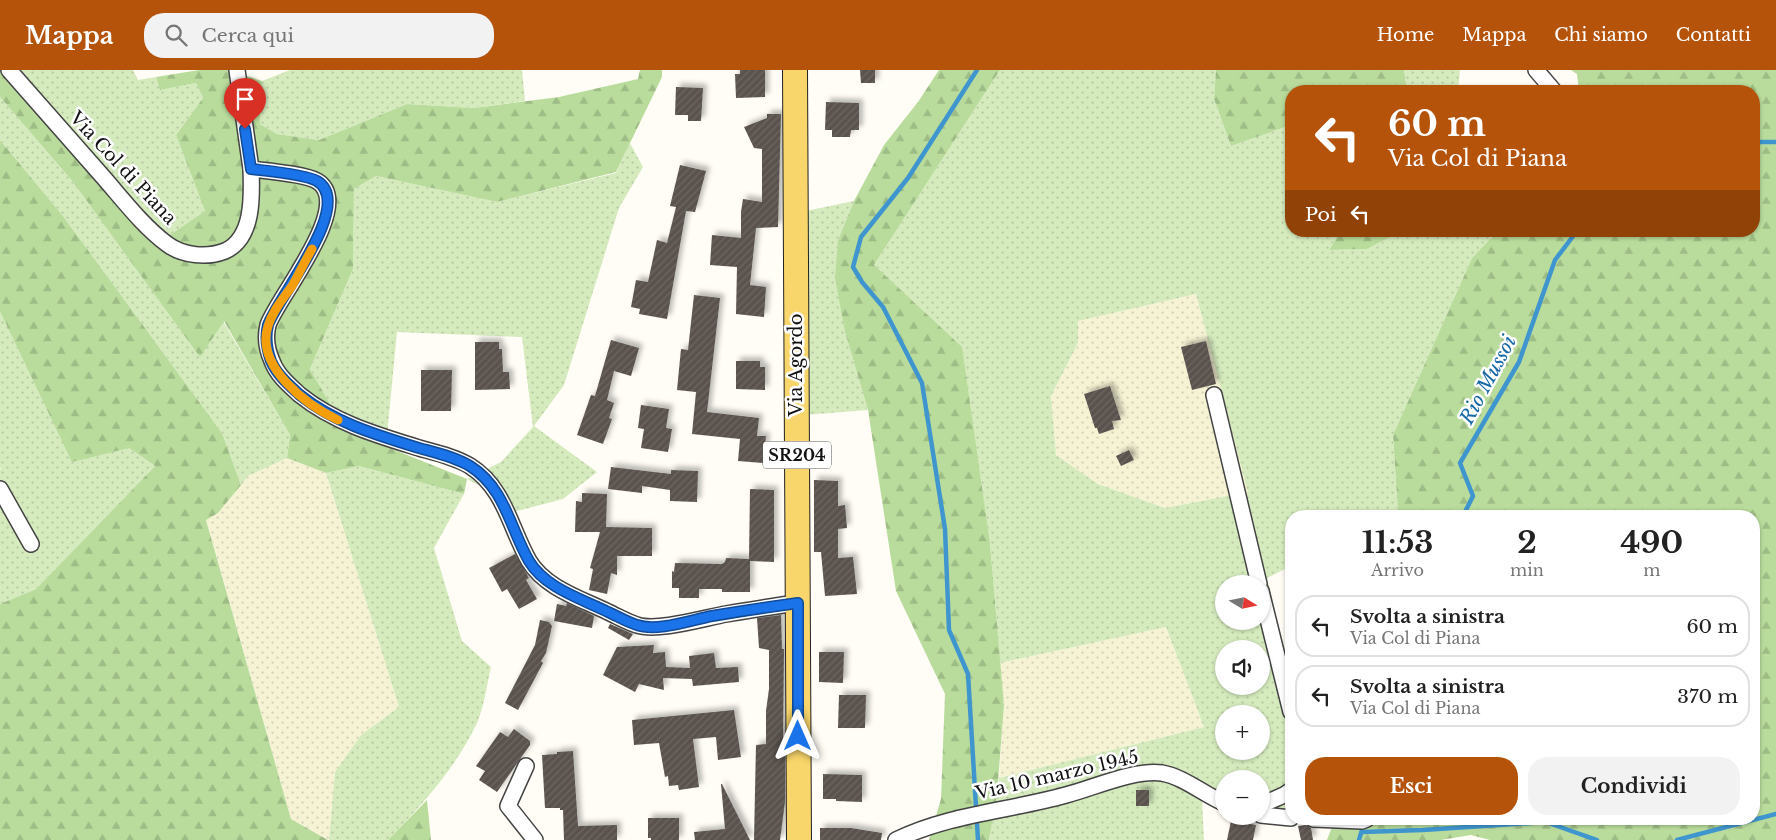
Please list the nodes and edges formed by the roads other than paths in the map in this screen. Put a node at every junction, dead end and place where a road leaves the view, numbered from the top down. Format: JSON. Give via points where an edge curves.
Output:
{"nodes":[{"id":1,"x":9,"y":70,"type":"edge"},
{"id":2,"x":237,"y":70,"type":"edge"},
{"id":3,"x":795,"y":70,"type":"edge"},
{"id":4,"x":1536,"y":70,"type":"edge"},
{"id":5,"x":1549,"y":85,"type":"edge"},
{"id":6,"x":251,"y":169,"type":"junction"},
{"id":7,"x":1214,"y":395,"type":"dead end"},
{"id":8,"x":0,"y":488,"type":"edge"},
{"id":9,"x":31,"y":544,"type":"dead end"},
{"id":10,"x":1258,"y":575,"type":"edge"},
{"id":11,"x":798,"y":603,"type":"junction"},
{"id":12,"x":1270,"y":627,"type":"edge"},
{"id":13,"x":1285,"y":688,"type":"edge"},
{"id":14,"x":526,"y":766,"type":"dead end"},
{"id":15,"x":1285,"y":794,"type":"edge"},
{"id":16,"x":1215,"y":798,"type":"edge"},
{"id":17,"x":1270,"y":801,"type":"edge"},
{"id":18,"x":1270,"y":816,"type":"edge"},
{"id":19,"x":1285,"y":817,"type":"edge"},
{"id":20,"x":535,"y":840,"type":"edge"},
{"id":21,"x":798,"y":840,"type":"edge"},
{"id":22,"x":896,"y":840,"type":"edge"}],
"edges":[{"from":1,"to":6,"type":"street","name":"Via Col di Piana","via":[[136,214],[168,245],[184,253],[215,254],[234,246],[241,238],[249,215]]},
{"from":2,"to":6,"type":"street","name":"Via Col di Piana"},
{"from":3,"to":11,"type":"main road","name":"Via Agordo","number":"SR204"},
{"from":4,"to":5,"type":"street"},
{"from":6,"to":11,"type":"street","via":[[310,178],[324,187],[327,194],[326,213],[319,235],[272,316],[266,336],[272,363],[287,384],[314,406],[356,427],[470,466],[498,494],[530,562],[538,572],[559,588],[637,626],[668,625]]},
{"from":7,"to":10,"type":"street"},
{"from":8,"to":9,"type":"street"},
{"from":11,"to":21,"type":"main road","name":"Via Agordo","number":"SR204"},
{"from":12,"to":13,"type":"street"},
{"from":14,"to":20,"type":"street","via":[[508,806]]},
{"from":15,"to":17,"type":"street"},
{"from":16,"to":22,"type":"street","name":"Via 10 marzo 1945","via":[[1171,775],[1139,773],[1064,796],[969,815]]},
{"from":18,"to":19,"type":"street"}]}
